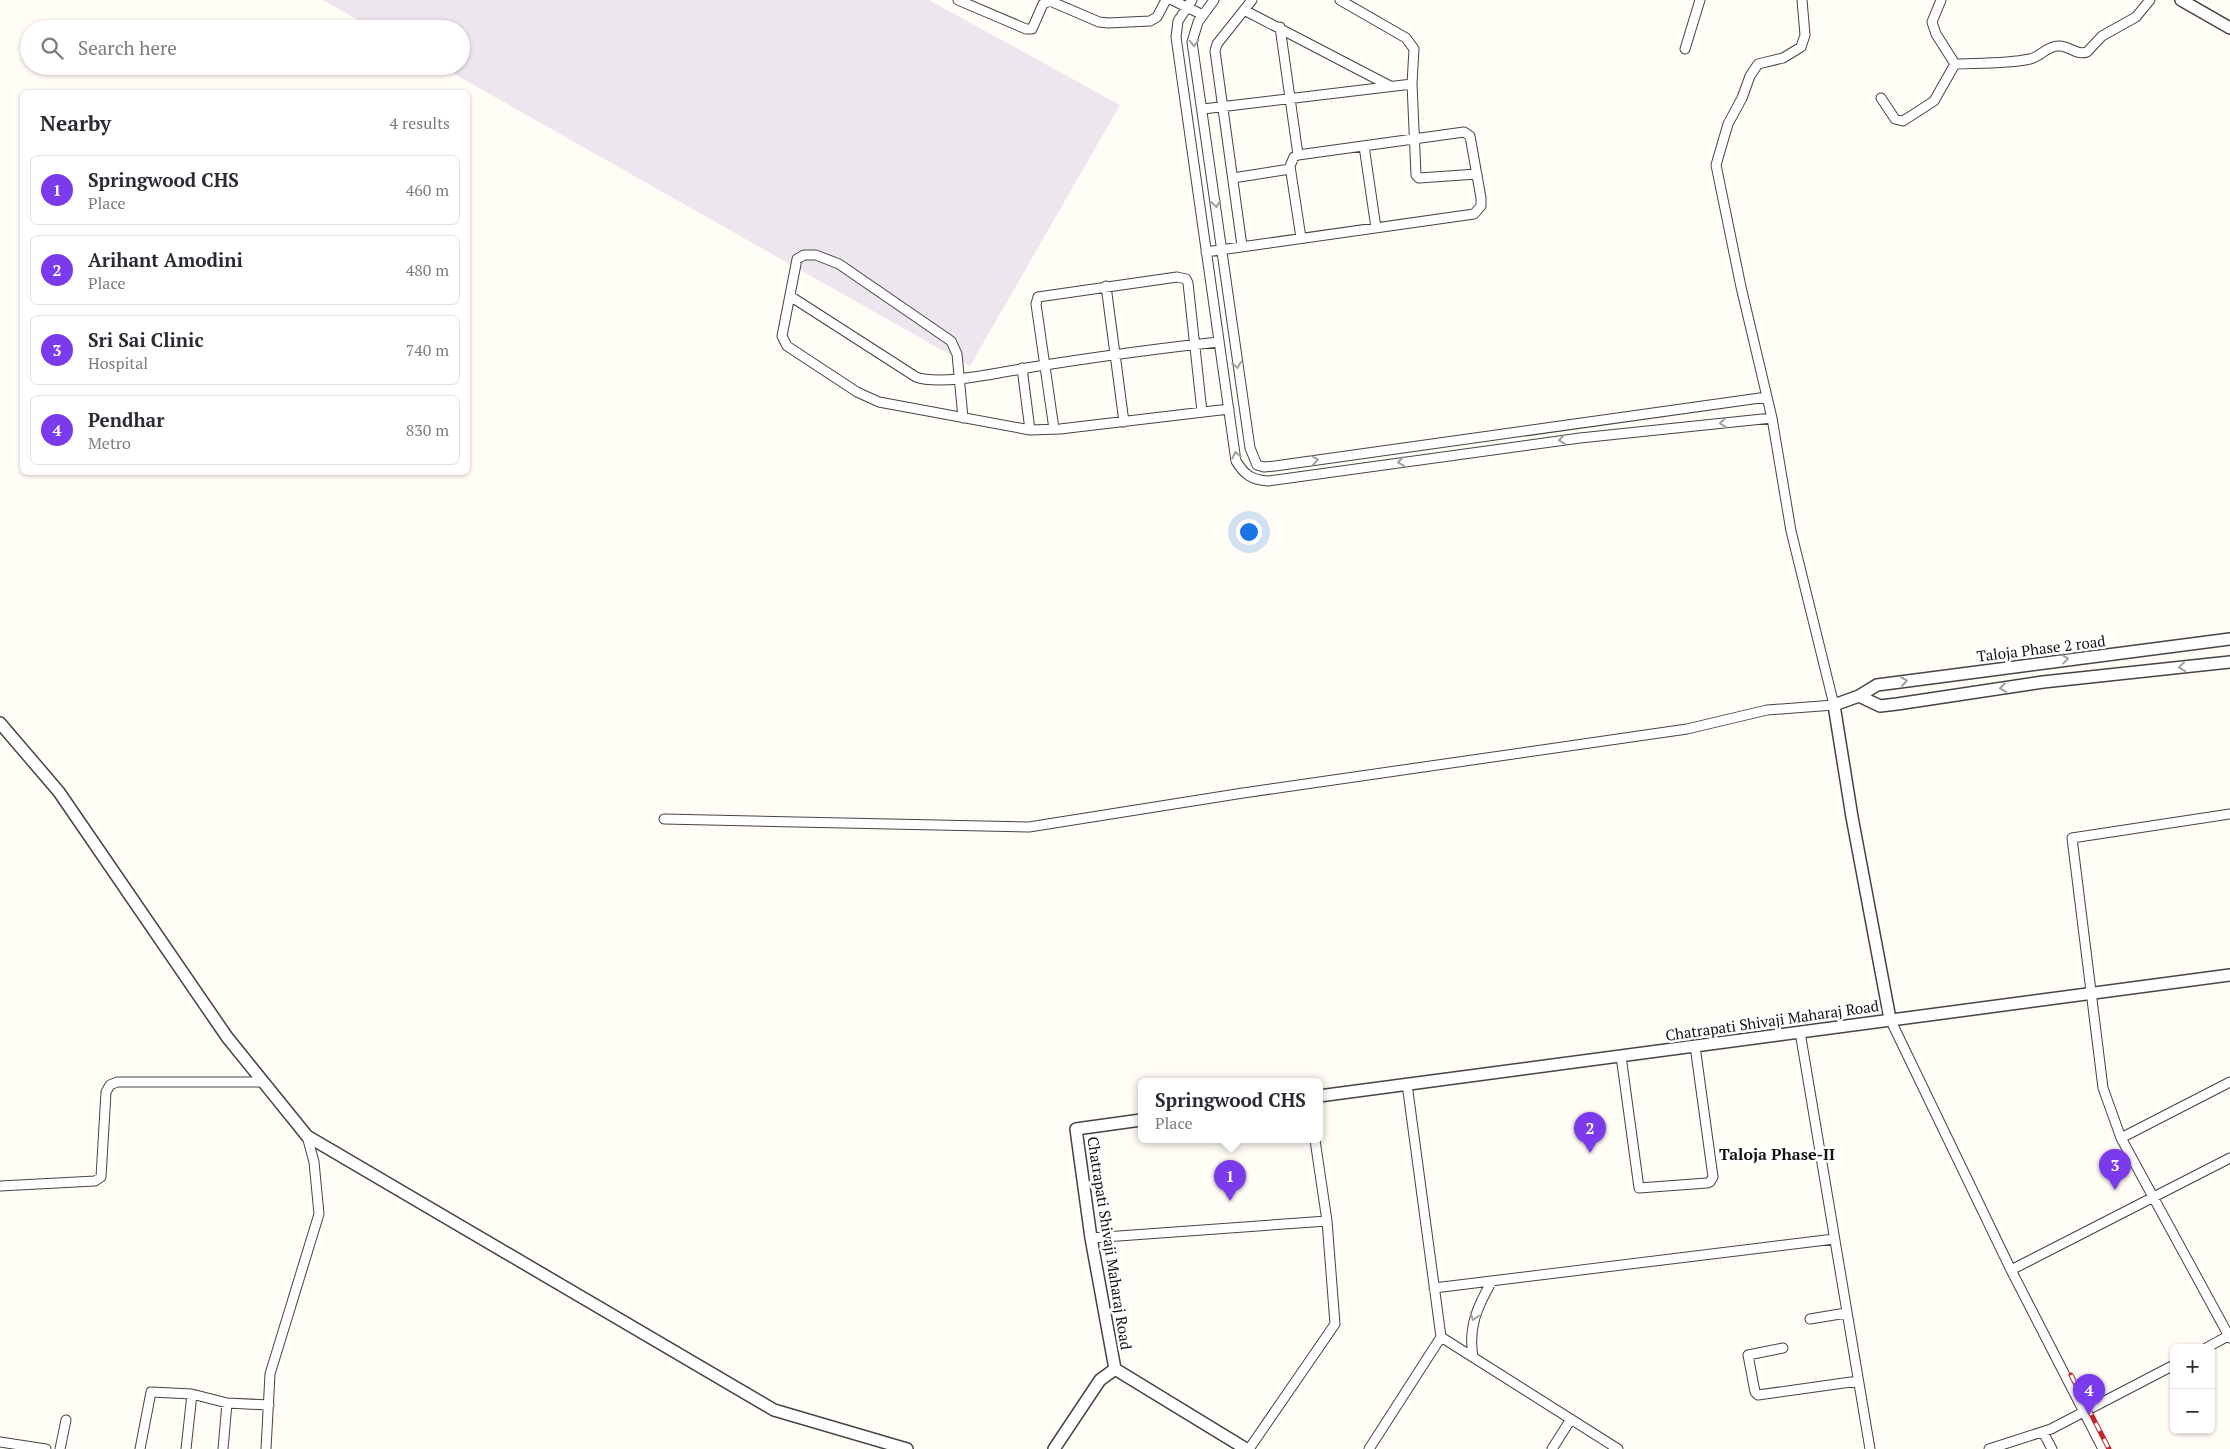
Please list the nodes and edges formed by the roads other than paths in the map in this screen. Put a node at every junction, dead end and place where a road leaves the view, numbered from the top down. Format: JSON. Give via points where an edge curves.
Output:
{"nodes":[{"id":1,"x":958,"y":0,"type":"edge"},
{"id":2,"x":1166,"y":0,"type":"edge"},
{"id":3,"x":1172,"y":0,"type":"edge"},
{"id":4,"x":1214,"y":0,"type":"edge"},
{"id":5,"x":1252,"y":0,"type":"edge"},
{"id":6,"x":1340,"y":0,"type":"edge"},
{"id":7,"x":1700,"y":0,"type":"edge"},
{"id":8,"x":1802,"y":0,"type":"edge"},
{"id":9,"x":1941,"y":0,"type":"edge"},
{"id":10,"x":2150,"y":0,"type":"edge"},
{"id":11,"x":2181,"y":0,"type":"edge"},
{"id":12,"x":1189,"y":3,"type":"edge"},
{"id":13,"x":1244,"y":10,"type":"junction"},
{"id":14,"x":1203,"y":15,"type":"junction"},
{"id":15,"x":1280,"y":27,"type":"junction"},
{"id":16,"x":2230,"y":28,"type":"edge"},
{"id":17,"x":1685,"y":49,"type":"dead end"},
{"id":18,"x":1955,"y":64,"type":"junction"},
{"id":19,"x":1412,"y":84,"type":"junction"},
{"id":20,"x":1390,"y":86,"type":"junction"},
{"id":21,"x":1291,"y":98,"type":"junction"},
{"id":22,"x":1881,"y":98,"type":"dead end"},
{"id":23,"x":1222,"y":107,"type":"junction"},
{"id":24,"x":1202,"y":109,"type":"junction"},
{"id":25,"x":1416,"y":138,"type":"junction"},
{"id":26,"x":1364,"y":146,"type":"junction"},
{"id":27,"x":1298,"y":155,"type":"junction"},
{"id":28,"x":1290,"y":169,"type":"junction"},
{"id":29,"x":1477,"y":174,"type":"junction"},
{"id":30,"x":1233,"y":178,"type":"junction"},
{"id":31,"x":1376,"y":228,"type":"junction"},
{"id":32,"x":1301,"y":238,"type":"junction"},
{"id":33,"x":1242,"y":246,"type":"junction"},
{"id":34,"x":1222,"y":249,"type":"junction"},
{"id":35,"x":1206,"y":252,"type":"junction"},
{"id":36,"x":1106,"y":286,"type":"junction"},
{"id":37,"x":790,"y":296,"type":"junction"},
{"id":38,"x":1219,"y":342,"type":"junction"},
{"id":39,"x":1195,"y":344,"type":"junction"},
{"id":40,"x":1114,"y":355,"type":"junction"},
{"id":41,"x":1045,"y":365,"type":"junction"},
{"id":42,"x":1022,"y":368,"type":"junction"},
{"id":43,"x":960,"y":378,"type":"junction"},
{"id":44,"x":1767,"y":397,"type":"junction"},
{"id":45,"x":1229,"y":409,"type":"junction"},
{"id":46,"x":1202,"y":412,"type":"junction"},
{"id":47,"x":963,"y":418,"type":"junction"},
{"id":48,"x":1772,"y":418,"type":"junction"},
{"id":49,"x":1124,"y":422,"type":"junction"},
{"id":50,"x":1054,"y":429,"type":"junction"},
{"id":51,"x":1030,"y":430,"type":"junction"},
{"id":52,"x":1257,"y":465,"type":"junction"},
{"id":53,"x":1250,"y":477,"type":"junction"},
{"id":54,"x":2230,"y":639,"type":"edge"},
{"id":55,"x":2230,"y":662,"type":"edge"},
{"id":56,"x":1859,"y":696,"type":"junction"},
{"id":57,"x":1834,"y":705,"type":"junction"},
{"id":58,"x":0,"y":723,"type":"edge"},
{"id":59,"x":2230,"y":814,"type":"edge"},
{"id":60,"x":664,"y":819,"type":"dead end"},
{"id":61,"x":2230,"y":975,"type":"edge"},
{"id":62,"x":2091,"y":994,"type":"junction"},
{"id":63,"x":1890,"y":1019,"type":"junction"},
{"id":64,"x":1800,"y":1032,"type":"junction"},
{"id":65,"x":1695,"y":1046,"type":"junction"},
{"id":66,"x":1621,"y":1056,"type":"junction"},
{"id":67,"x":262,"y":1082,"type":"junction"},
{"id":68,"x":2230,"y":1082,"type":"edge"},
{"id":69,"x":1407,"y":1084,"type":"junction"},
{"id":70,"x":1323,"y":1095,"type":"edge"},
{"id":71,"x":1138,"y":1120,"type":"edge"},
{"id":72,"x":307,"y":1136,"type":"junction"},
{"id":73,"x":2122,"y":1138,"type":"junction"},
{"id":74,"x":1314,"y":1143,"type":"edge"},
{"id":75,"x":2230,"y":1158,"type":"edge"},
{"id":76,"x":0,"y":1186,"type":"edge"},
{"id":77,"x":2154,"y":1198,"type":"junction"},
{"id":78,"x":1327,"y":1221,"type":"junction"},
{"id":79,"x":1091,"y":1238,"type":"junction"},
{"id":80,"x":1834,"y":1239,"type":"junction"},
{"id":81,"x":2011,"y":1270,"type":"junction"},
{"id":82,"x":1492,"y":1281,"type":"junction"},
{"id":83,"x":1434,"y":1288,"type":"junction"},
{"id":84,"x":1846,"y":1313,"type":"junction"},
{"id":85,"x":1810,"y":1319,"type":"dead end"},
{"id":86,"x":2230,"y":1336,"type":"edge"},
{"id":87,"x":1441,"y":1337,"type":"junction"},
{"id":88,"x":2214,"y":1344,"type":"edge"},
{"id":89,"x":1782,"y":1348,"type":"dead end"},
{"id":90,"x":1473,"y":1357,"type":"junction"},
{"id":91,"x":2170,"y":1367,"type":"edge"},
{"id":92,"x":1115,"y":1369,"type":"junction"},
{"id":93,"x":1858,"y":1381,"type":"junction"},
{"id":94,"x":192,"y":1394,"type":"junction"},
{"id":95,"x":227,"y":1403,"type":"junction"},
{"id":96,"x":269,"y":1405,"type":"junction"},
{"id":97,"x":2086,"y":1412,"type":"junction"},
{"id":98,"x":1571,"y":1419,"type":"junction"},
{"id":99,"x":66,"y":1420,"type":"dead end"},
{"id":100,"x":2042,"y":1432,"type":"junction"},
{"id":101,"x":0,"y":1442,"type":"edge"},
{"id":102,"x":20,"y":1447,"type":"edge"},
{"id":103,"x":46,"y":1449,"type":"edge"},
{"id":104,"x":60,"y":1449,"type":"edge"},
{"id":105,"x":140,"y":1449,"type":"edge"},
{"id":106,"x":186,"y":1449,"type":"edge"},
{"id":107,"x":223,"y":1449,"type":"edge"},
{"id":108,"x":266,"y":1449,"type":"edge"},
{"id":109,"x":907,"y":1449,"type":"edge"},
{"id":110,"x":1054,"y":1449,"type":"edge"},
{"id":111,"x":1248,"y":1449,"type":"edge"},
{"id":112,"x":1369,"y":1449,"type":"edge"},
{"id":113,"x":1552,"y":1449,"type":"edge"},
{"id":114,"x":1618,"y":1449,"type":"edge"},
{"id":115,"x":1870,"y":1449,"type":"edge"},
{"id":116,"x":1989,"y":1449,"type":"edge"},
{"id":117,"x":2052,"y":1449,"type":"edge"},
{"id":118,"x":2103,"y":1449,"type":"edge"}],
"edges":[{"from":1,"to":2,"type":"street","via":[[1032,30],[1043,4],[1050,1],[1108,23],[1150,21],[1157,17]]},
{"from":3,"to":12,"type":"street"},
{"from":4,"to":14,"type":"street"},
{"from":5,"to":13,"type":"street"},
{"from":6,"to":19,"type":"street","via":[[1410,43],[1414,49]]},
{"from":7,"to":17,"type":"street"},
{"from":8,"to":44,"type":"street","via":[[1805,36],[1801,47],[1783,58],[1758,64],[1728,124],[1716,165]]},
{"from":9,"to":18,"type":"street","via":[[1932,22]]},
{"from":10,"to":18,"type":"street","via":[[2136,17],[2102,36],[2087,52],[2078,53],[2066,46],[2058,46],[2032,59]]},
{"from":11,"to":16,"type":"street"},
{"from":12,"to":14,"type":"street"},
{"from":12,"to":35,"type":"street","via":[[1178,21],[1176,37]]},
{"from":13,"to":15,"type":"street"},
{"from":13,"to":23,"type":"street","via":[[1215,51]]},
{"from":14,"to":24,"type":"street","one_way":true,"via":[[1194,30],[1192,42]]},
{"from":15,"to":20,"type":"street"},
{"from":15,"to":21,"type":"street"},
{"from":18,"to":22,"type":"street","via":[[1934,101],[1903,121],[1895,119]]},
{"from":19,"to":20,"type":"street"},
{"from":19,"to":25,"type":"street"},
{"from":20,"to":21,"type":"street"},
{"from":21,"to":23,"type":"street"},
{"from":21,"to":27,"type":"street"},
{"from":23,"to":24,"type":"street"},
{"from":23,"to":30,"type":"street"},
{"from":24,"to":34,"type":"street","one_way":true},
{"from":25,"to":26,"type":"street"},
{"from":25,"to":29,"type":"street","via":[[1468,134]]},
{"from":25,"to":29,"type":"street","via":[[1416,174],[1419,178]]},
{"from":26,"to":27,"type":"street"},
{"from":26,"to":31,"type":"street"},
{"from":27,"to":28,"type":"street"},
{"from":28,"to":30,"type":"street"},
{"from":28,"to":32,"type":"street"},
{"from":29,"to":31,"type":"street","via":[[1481,206],[1474,214]]},
{"from":30,"to":33,"type":"street"},
{"from":31,"to":32,"type":"street"},
{"from":32,"to":33,"type":"street"},
{"from":33,"to":34,"type":"street"},
{"from":34,"to":35,"type":"street"},
{"from":34,"to":52,"type":"street","one_way":true,"via":[[1250,448]]},
{"from":35,"to":38,"type":"street"},
{"from":36,"to":39,"type":"street","via":[[1177,276],[1186,279]]},
{"from":36,"to":40,"type":"street"},
{"from":36,"to":41,"type":"street","via":[[1038,297],[1036,304]]},
{"from":37,"to":43,"type":"street","via":[[916,377],[930,380]]},
{"from":37,"to":43,"type":"street","via":[[800,256],[816,255],[839,264],[951,341],[957,354]]},
{"from":37,"to":47,"type":"street","via":[[782,336],[790,350],[868,398]]},
{"from":38,"to":39,"type":"street"},
{"from":38,"to":45,"type":"street"},
{"from":39,"to":40,"type":"street"},
{"from":39,"to":46,"type":"street"},
{"from":40,"to":41,"type":"street"},
{"from":40,"to":49,"type":"street"},
{"from":41,"to":42,"type":"street"},
{"from":41,"to":50,"type":"street"},
{"from":42,"to":43,"type":"street"},
{"from":42,"to":51,"type":"street"},
{"from":43,"to":47,"type":"street"},
{"from":44,"to":48,"type":"street"},
{"from":52,"to":44,"type":"street","one_way":true,"via":[[1275,466]]},
{"from":45,"to":46,"type":"street"},
{"from":53,"to":45,"type":"street","one_way":true,"via":[[1236,461]]},
{"from":46,"to":49,"type":"street"},
{"from":47,"to":51,"type":"street"},
{"from":48,"to":53,"type":"street","one_way":true,"via":[[1580,438],[1268,480]]},
{"from":48,"to":57,"type":"street","via":[[1791,531]]},
{"from":49,"to":50,"type":"street"},
{"from":50,"to":51,"type":"street"},
{"from":52,"to":53,"type":"street"},
{"from":56,"to":54,"type":"street","name":"Taloja Phase 2 road","one_way":true,"via":[[1877,685]]},
{"from":55,"to":56,"type":"street","one_way":true,"via":[[2043,682],[1880,706]]},
{"from":56,"to":57,"type":"street","name":"Taloja Phase 2 road"},
{"from":57,"to":60,"type":"street","via":[[1767,710],[1687,729],[1029,827]]},
{"from":57,"to":63,"type":"street"},
{"from":58,"to":67,"type":"street","via":[[59,792],[227,1037]]},
{"from":59,"to":62,"type":"street","via":[[2072,838]]},
{"from":61,"to":62,"type":"street","name":"Chatrapati Shivaji Maharaj Road"},
{"from":62,"to":63,"type":"street","name":"Chatrapati Shivaji Maharaj Road"},
{"from":62,"to":73,"type":"street","via":[[2103,1088]]},
{"from":63,"to":64,"type":"street","name":"Chatrapati Shivaji Maharaj Road"},
{"from":63,"to":81,"type":"street"},
{"from":64,"to":65,"type":"street","name":"Chatrapati Shivaji Maharaj Road"},
{"from":64,"to":80,"type":"street"},
{"from":65,"to":66,"type":"street","name":"Chatrapati Shivaji Maharaj Road"},
{"from":65,"to":66,"type":"street","via":[[1712,1177],[1707,1184],[1639,1188]]},
{"from":66,"to":69,"type":"street","name":"Chatrapati Shivaji Maharaj Road"},
{"from":67,"to":72,"type":"street"},
{"from":67,"to":76,"type":"street","via":[[117,1082],[106,1092],[101,1177],[95,1181]]},
{"from":68,"to":73,"type":"street"},
{"from":69,"to":70,"type":"street","name":"Chatrapati Shivaji Maharaj Road"},
{"from":69,"to":83,"type":"street"},
{"from":71,"to":79,"type":"street","name":"Chatrapati Shivaji Maharaj Road","via":[[1076,1129]]},
{"from":72,"to":96,"type":"street","via":[[314,1162],[318,1214],[270,1374]]},
{"from":72,"to":109,"type":"street","via":[[774,1410]]},
{"from":73,"to":77,"type":"street"},
{"from":74,"to":78,"type":"street"},
{"from":75,"to":77,"type":"street"},
{"from":77,"to":81,"type":"street"},
{"from":77,"to":86,"type":"street"},
{"from":78,"to":79,"type":"street"},
{"from":78,"to":111,"type":"street","via":[[1335,1324]]},
{"from":79,"to":92,"type":"street","name":"Chatrapati Shivaji Maharaj Road"},
{"from":80,"to":82,"type":"street"},
{"from":80,"to":84,"type":"street"},
{"from":81,"to":97,"type":"street"},
{"from":82,"to":83,"type":"street"},
{"from":82,"to":90,"type":"street","one_way":true,"via":[[1472,1320],[1470,1339]]},
{"from":83,"to":87,"type":"street"},
{"from":84,"to":85,"type":"street"},
{"from":84,"to":93,"type":"street"},
{"from":86,"to":88,"type":"street"},
{"from":87,"to":90,"type":"street"},
{"from":87,"to":112,"type":"street"},
{"from":89,"to":93,"type":"street","via":[[1748,1355],[1758,1395]]},
{"from":90,"to":98,"type":"street"},
{"from":91,"to":97,"type":"street"},
{"from":92,"to":110,"type":"street","via":[[1100,1380]]},
{"from":92,"to":111,"type":"street"},
{"from":93,"to":115,"type":"street"},
{"from":94,"to":95,"type":"street"},
{"from":94,"to":105,"type":"street","via":[[151,1392]]},
{"from":94,"to":106,"type":"street"},
{"from":95,"to":96,"type":"street"},
{"from":95,"to":107,"type":"street"},
{"from":96,"to":108,"type":"street"},
{"from":97,"to":100,"type":"street"},
{"from":97,"to":118,"type":"street"},
{"from":98,"to":113,"type":"street"},
{"from":98,"to":114,"type":"street"},
{"from":99,"to":104,"type":"street"},
{"from":100,"to":116,"type":"street"},
{"from":100,"to":117,"type":"street"},
{"from":101,"to":102,"type":"street"},
{"from":102,"to":103,"type":"street"}]}
